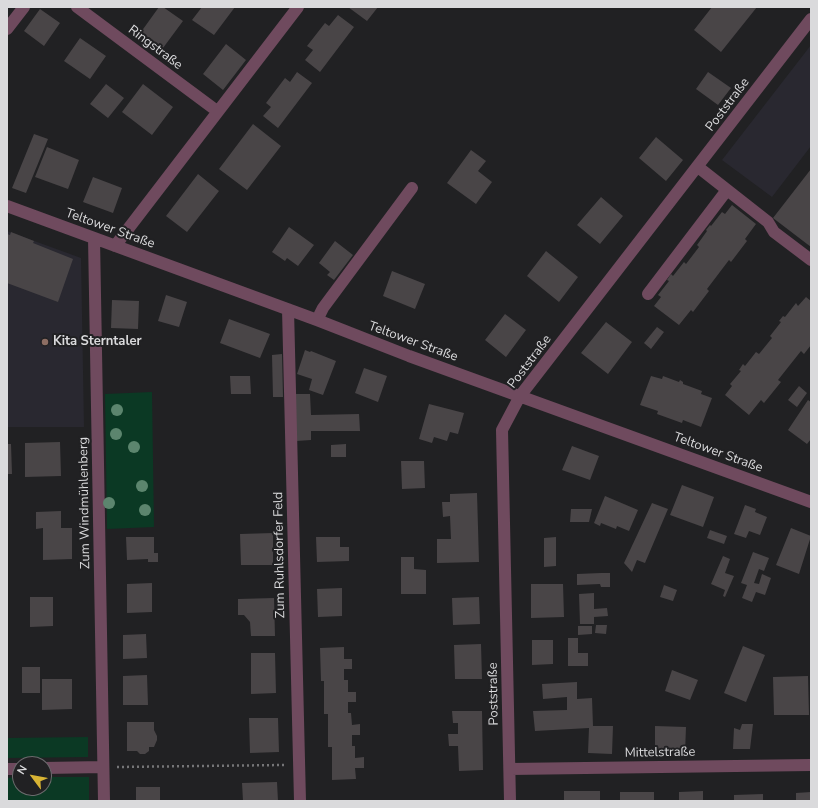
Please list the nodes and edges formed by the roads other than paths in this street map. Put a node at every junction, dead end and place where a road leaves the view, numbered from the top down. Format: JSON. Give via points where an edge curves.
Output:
{"nodes":[{"id":1,"x":24,"y":7,"type":"edge"},
{"id":2,"x":77,"y":7,"type":"edge"},
{"id":3,"x":298,"y":7,"type":"edge"},
{"id":4,"x":811,"y":19,"type":"edge"},
{"id":5,"x":7,"y":29,"type":"edge"},
{"id":6,"x":217,"y":111,"type":"junction"},
{"id":7,"x":698,"y":167,"type":"junction"},
{"id":8,"x":412,"y":188,"type":"dead end"},
{"id":9,"x":727,"y":190,"type":"junction"},
{"id":10,"x":7,"y":206,"type":"edge"},
{"id":11,"x":94,"y":238,"type":"junction"},
{"id":12,"x":115,"y":246,"type":"junction"},
{"id":13,"x":811,"y":260,"type":"edge"},
{"id":14,"x":648,"y":294,"type":"dead end"},
{"id":15,"x":288,"y":309,"type":"junction"},
{"id":16,"x":317,"y":320,"type":"junction"},
{"id":17,"x":520,"y":396,"type":"junction"},
{"id":18,"x":811,"y":502,"type":"edge"},
{"id":19,"x":811,"y":765,"type":"edge"},
{"id":20,"x":103,"y":767,"type":"junction"},
{"id":21,"x":52,"y":768,"type":"edge"},
{"id":22,"x":510,"y":769,"type":"junction"},
{"id":23,"x":104,"y":801,"type":"edge"},
{"id":24,"x":300,"y":801,"type":"edge"},
{"id":25,"x":510,"y":801,"type":"edge"}],
"edges":[{"from":1,"to":5,"type":"street"},
{"from":2,"to":6,"type":"street","name":"Ringstraße"},
{"from":3,"to":6,"type":"street"},
{"from":4,"to":7,"type":"street","name":"Poststraße"},
{"from":6,"to":12,"type":"street"},
{"from":7,"to":9,"type":"street"},
{"from":7,"to":17,"type":"street","name":"Poststraße"},
{"from":8,"to":16,"type":"street","via":[[323,308]]},
{"from":9,"to":13,"type":"street","via":[[768,222],[774,232]]},
{"from":9,"to":14,"type":"street"},
{"from":10,"to":11,"type":"street","name":"Teltower Straße"},
{"from":11,"to":12,"type":"street","name":"Teltower Straße"},
{"from":11,"to":20,"type":"street","name":"Zum Windmühlenberg"},
{"from":12,"to":15,"type":"street","name":"Teltower Straße"},
{"from":15,"to":16,"type":"street","name":"Teltower Straße"},
{"from":15,"to":24,"type":"street","name":"Zum Ruhlsdorfer Feld"},
{"from":16,"to":17,"type":"street","name":"Teltower Straße"},
{"from":17,"to":18,"type":"street","name":"Teltower Straße"},
{"from":17,"to":22,"type":"street","name":"Poststraße","via":[[502,430]]},
{"from":19,"to":22,"type":"street","name":"Mittelstraße"},
{"from":20,"to":21,"type":"street"},
{"from":20,"to":23,"type":"street","name":"Zum Windmühlenberg"},
{"from":22,"to":25,"type":"street","name":"Poststraße"}]}
